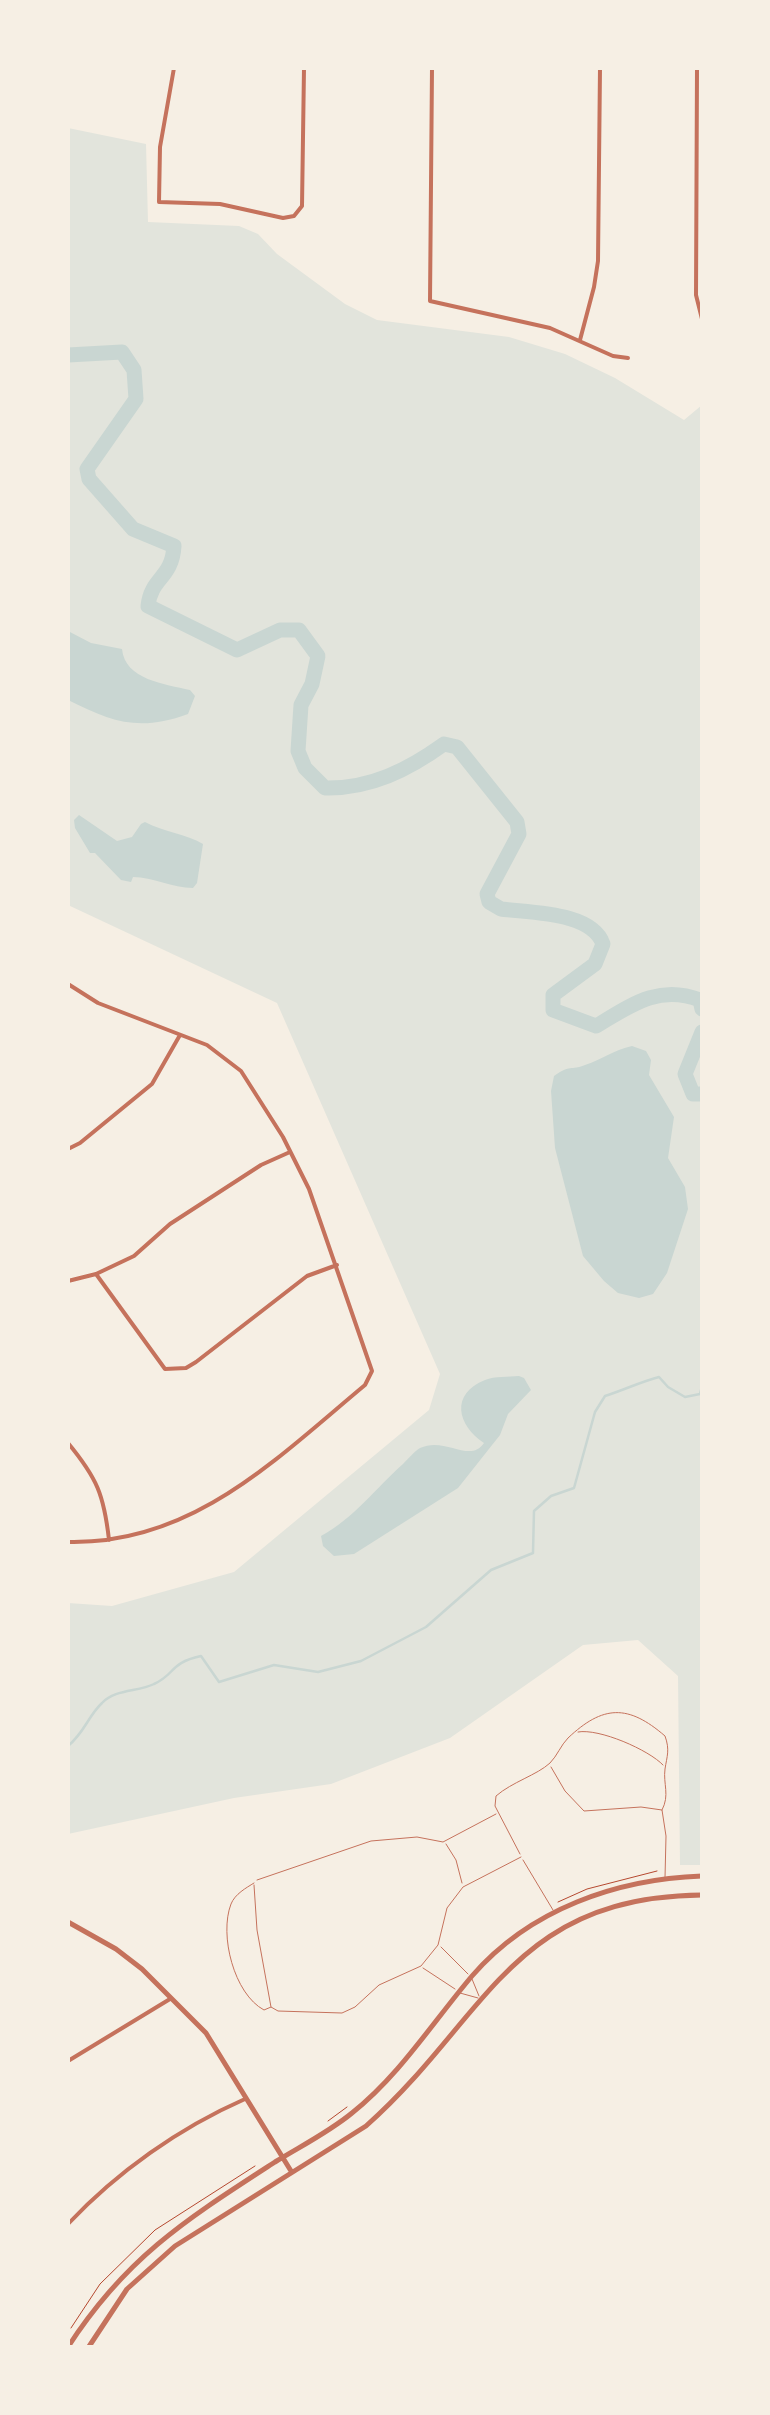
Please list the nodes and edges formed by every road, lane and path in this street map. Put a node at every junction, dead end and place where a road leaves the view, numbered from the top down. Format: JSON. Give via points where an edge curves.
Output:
{"nodes":[{"id":1,"x":174,"y":68,"type":"edge"},
{"id":2,"x":304,"y":68,"type":"edge"},
{"id":3,"x":432,"y":68,"type":"edge"},
{"id":4,"x":600,"y":68,"type":"edge"},
{"id":5,"x":697,"y":68,"type":"edge"},
{"id":6,"x":700,"y":85,"type":"edge"},
{"id":7,"x":702,"y":319,"type":"edge"},
{"id":8,"x":580,"y":340,"type":"junction"},
{"id":9,"x":628,"y":358,"type":"dead end"},
{"id":10,"x":68,"y":987,"type":"edge"},
{"id":11,"x":180,"y":1035,"type":"junction"},
{"id":12,"x":68,"y":1149,"type":"edge"},
{"id":13,"x":291,"y":1152,"type":"junction"},
{"id":14,"x":337,"y":1265,"type":"junction"},
{"id":15,"x":96,"y":1274,"type":"junction"},
{"id":16,"x":68,"y":1281,"type":"edge"},
{"id":17,"x":68,"y":1443,"type":"edge"},
{"id":18,"x":109,"y":1540,"type":"junction"},
{"id":19,"x":68,"y":1542,"type":"edge"},
{"id":20,"x":575,"y":1732,"type":"junction"},
{"id":21,"x":548,"y":1766,"type":"junction"},
{"id":22,"x":665,"y":1768,"type":"junction"},
{"id":23,"x":662,"y":1810,"type":"junction"},
{"id":24,"x":498,"y":1813,"type":"junction"},
{"id":25,"x":443,"y":1842,"type":"junction"},
{"id":26,"x":520,"y":1857,"type":"junction"},
{"id":27,"x":665,"y":1874,"type":"junction"},
{"id":28,"x":702,"y":1876,"type":"edge"},
{"id":29,"x":254,"y":1883,"type":"junction"},
{"id":30,"x":620,"y":1886,"type":"junction"},
{"id":31,"x":463,"y":1887,"type":"junction"},
{"id":32,"x":702,"y":1895,"type":"edge"},
{"id":33,"x":624,"y":1903,"type":"junction"},
{"id":34,"x":550,"y":1906,"type":"junction"},
{"id":35,"x":554,"y":1913,"type":"junction"},
{"id":36,"x":68,"y":1922,"type":"edge"},
{"id":37,"x":438,"y":1945,"type":"junction"},
{"id":38,"x":420,"y":1966,"type":"junction"},
{"id":39,"x":472,"y":1977,"type":"junction"},
{"id":40,"x":459,"y":1992,"type":"junction"},
{"id":41,"x":173,"y":1997,"type":"junction"},
{"id":42,"x":480,"y":1999,"type":"junction"},
{"id":43,"x":271,"y":2008,"type":"junction"},
{"id":44,"x":68,"y":2061,"type":"edge"},
{"id":45,"x":245,"y":2099,"type":"junction"},
{"id":46,"x":357,"y":2100,"type":"dead end"},
{"id":47,"x":316,"y":2130,"type":"dead end"},
{"id":48,"x":281,"y":2158,"type":"junction"},
{"id":49,"x":291,"y":2171,"type":"junction"},
{"id":50,"x":68,"y":2224,"type":"edge"},
{"id":51,"x":118,"y":2278,"type":"junction"},
{"id":52,"x":127,"y":2289,"type":"junction"},
{"id":53,"x":68,"y":2347,"type":"edge"},
{"id":54,"x":88,"y":2348,"type":"edge"}],
"edges":[{"from":1,"to":2,"type":"street","via":[[160,147],[160,202],[220,204],[284,218],[302,206]]},
{"from":3,"to":8,"type":"street","via":[[430,301]]},
{"from":4,"to":8,"type":"street","via":[[598,260]]},
{"from":5,"to":6,"type":"street"},
{"from":6,"to":7,"type":"street","via":[[696,295]]},
{"from":8,"to":9,"type":"street"},
{"from":10,"to":11,"type":"street"},
{"from":11,"to":12,"type":"street","via":[[152,1084]]},
{"from":11,"to":13,"type":"street","via":[[207,1045],[241,1071]]},
{"from":13,"to":14,"type":"street"},
{"from":13,"to":15,"type":"street"},
{"from":14,"to":15,"type":"street","via":[[307,1276],[196,1362],[174,1369],[165,1369]]},
{"from":14,"to":18,"type":"street","via":[[371,1362],[365,1385],[244,1486],[186,1517]]},
{"from":15,"to":16,"type":"street"},
{"from":17,"to":18,"type":"street","via":[[100,1488]]},
{"from":18,"to":19,"type":"street"},
{"from":20,"to":21,"type":"lane"},
{"from":20,"to":22,"type":"lane","via":[[603,1734]]},
{"from":20,"to":22,"type":"lane","via":[[607,1712],[632,1717],[666,1736]]},
{"from":21,"to":23,"type":"lane","via":[[584,1811]]},
{"from":21,"to":24,"type":"lane","via":[[508,1784],[496,1796]]},
{"from":22,"to":23,"type":"lane"},
{"from":23,"to":27,"type":"lane"},
{"from":24,"to":25,"type":"lane"},
{"from":24,"to":26,"type":"lane"},
{"from":25,"to":29,"type":"lane","via":[[371,1841]]},
{"from":25,"to":31,"type":"lane"},
{"from":26,"to":31,"type":"lane"},
{"from":26,"to":34,"type":"lane"},
{"from":27,"to":28,"type":"street"},
{"from":27,"to":30,"type":"street"},
{"from":27,"to":34,"type":"path","via":[[587,1889]]},
{"from":29,"to":43,"type":"lane"},
{"from":29,"to":43,"type":"lane","via":[[231,1904],[229,1939],[243,1990],[260,2008]]},
{"from":30,"to":33,"type":"street"},
{"from":30,"to":35,"type":"street"},
{"from":31,"to":37,"type":"lane","via":[[447,1908]]},
{"from":32,"to":33,"type":"street"},
{"from":33,"to":42,"type":"street","via":[[547,1937]]},
{"from":34,"to":35,"type":"lane"},
{"from":35,"to":39,"type":"street"},
{"from":36,"to":41,"type":"street","via":[[116,1949]]},
{"from":37,"to":38,"type":"lane"},
{"from":37,"to":39,"type":"lane"},
{"from":38,"to":40,"type":"lane"},
{"from":38,"to":43,"type":"lane","via":[[342,2013]]},
{"from":39,"to":40,"type":"street"},
{"from":39,"to":42,"type":"lane"},
{"from":40,"to":42,"type":"lane"},
{"from":40,"to":48,"type":"street","via":[[368,2100]]},
{"from":41,"to":44,"type":"street"},
{"from":41,"to":45,"type":"street","via":[[206,2034]]},
{"from":42,"to":49,"type":"street","via":[[392,2103]]},
{"from":45,"to":48,"type":"street"},
{"from":45,"to":50,"type":"street","via":[[134,2164]]},
{"from":46,"to":47,"type":"path"},
{"from":48,"to":49,"type":"street"},
{"from":48,"to":51,"type":"street","via":[[192,2216]]},
{"from":49,"to":52,"type":"street","via":[[175,2246]]},
{"from":51,"to":52,"type":"street"},
{"from":51,"to":53,"type":"street"},
{"from":52,"to":54,"type":"street"}]}
